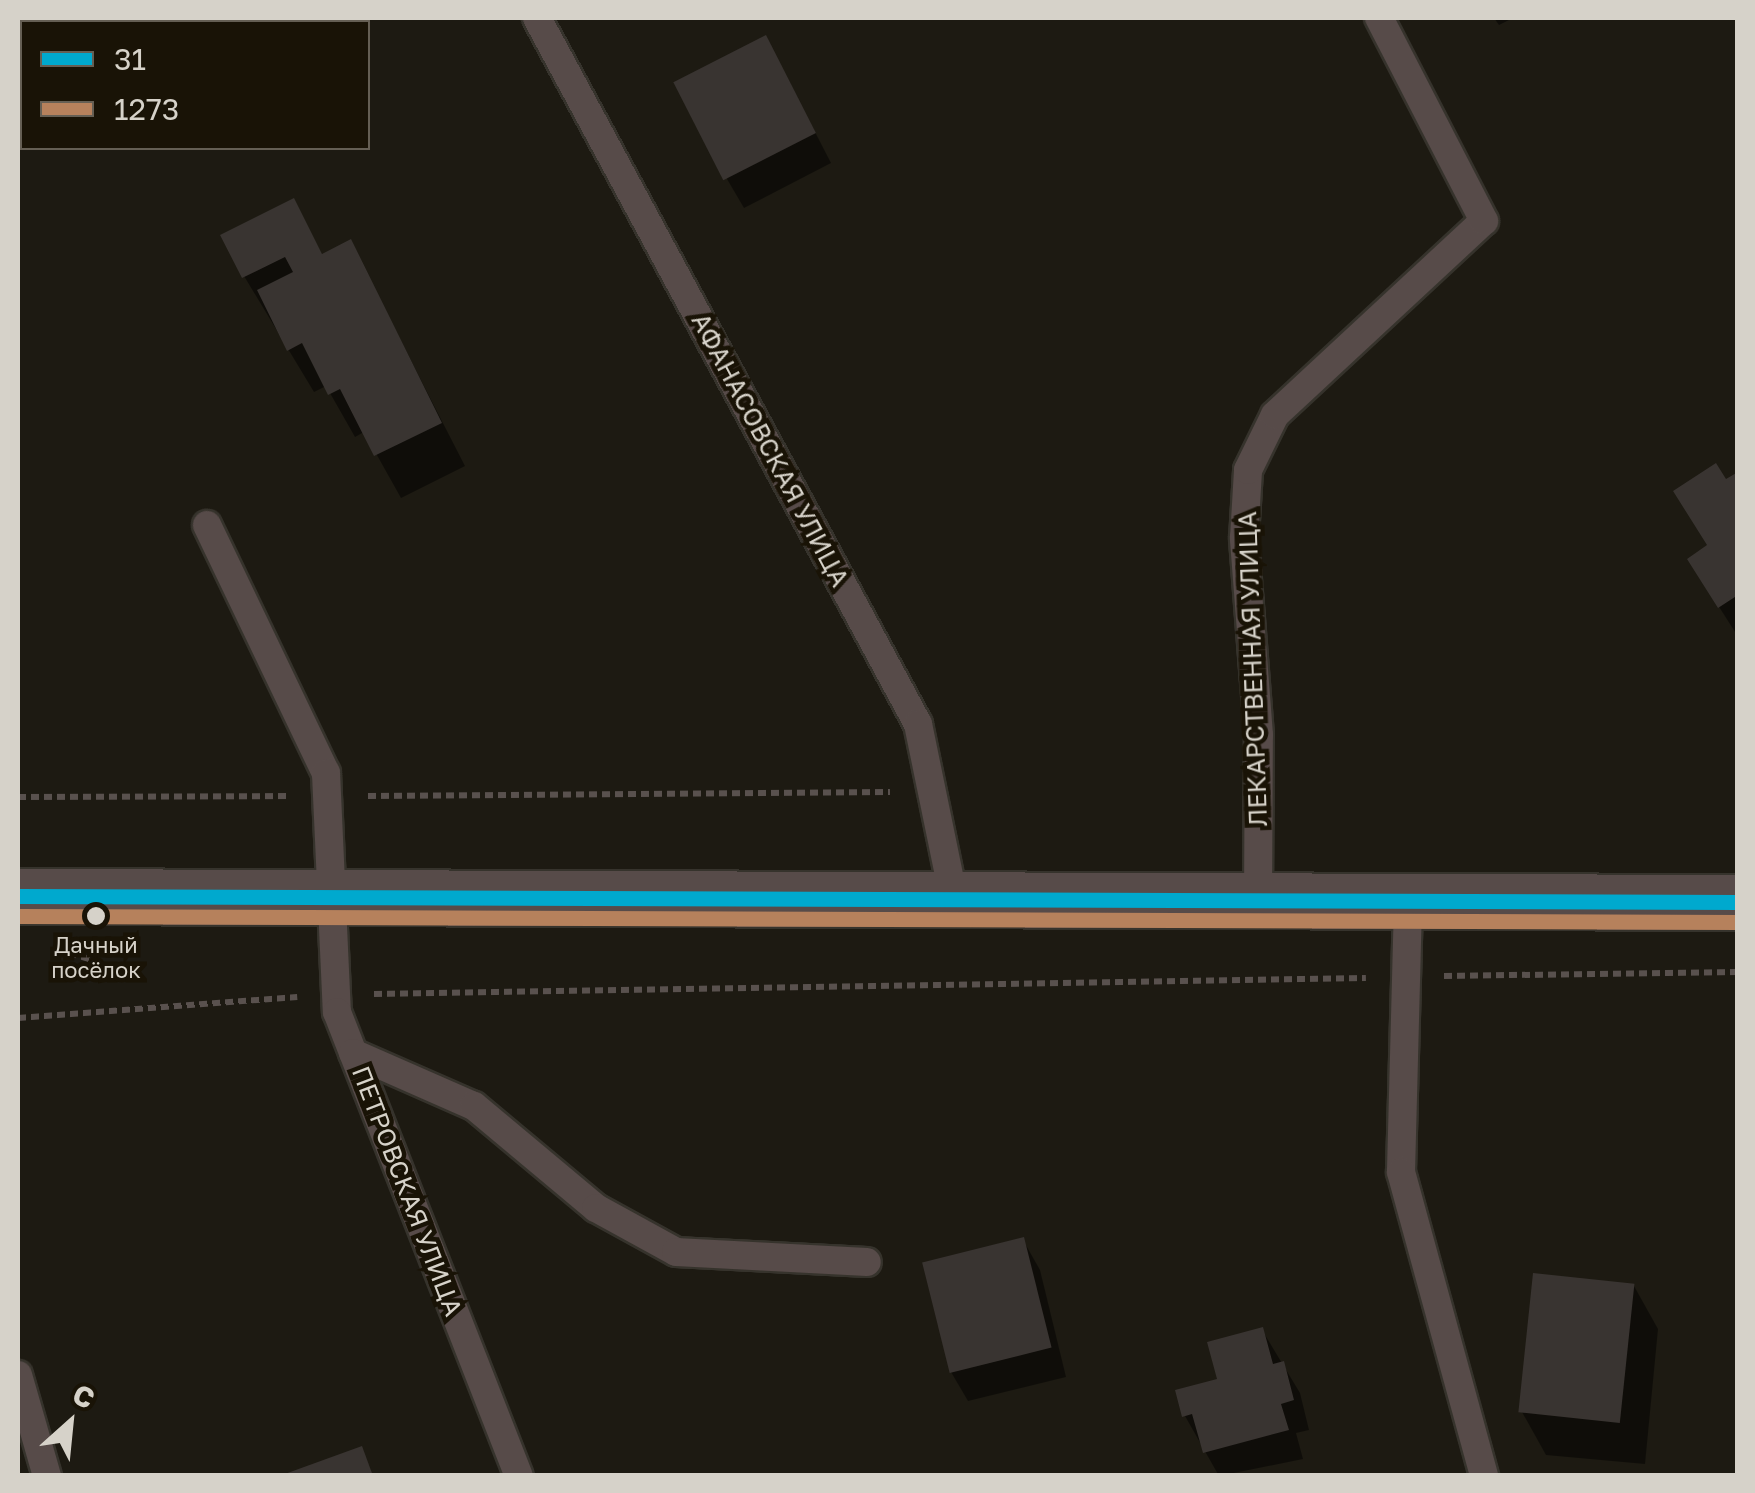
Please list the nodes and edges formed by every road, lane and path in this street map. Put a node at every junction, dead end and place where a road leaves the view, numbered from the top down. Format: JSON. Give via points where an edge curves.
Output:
{"nodes":[{"id":1,"x":537,"y":18,"type":"edge"},
{"id":2,"x":1379,"y":18,"type":"edge"},
{"id":3,"x":207,"y":526,"type":"dead end"},
{"id":4,"x":932,"y":792,"type":"junction"},
{"id":5,"x":328,"y":796,"type":"junction"},
{"id":6,"x":18,"y":797,"type":"edge"},
{"id":7,"x":18,"y":896,"type":"edge"},
{"id":8,"x":336,"y":898,"type":"junction"},
{"id":9,"x":954,"y":900,"type":"junction"},
{"id":10,"x":1738,"y":902,"type":"edge"},
{"id":11,"x":1258,"y":903,"type":"junction"},
{"id":12,"x":1408,"y":904,"type":"junction"},
{"id":13,"x":1738,"y":972,"type":"edge"},
{"id":14,"x":1407,"y":977,"type":"junction"},
{"id":15,"x":337,"y":994,"type":"junction"},
{"id":16,"x":18,"y":1018,"type":"edge"},
{"id":17,"x":353,"y":1053,"type":"junction"},
{"id":18,"x":867,"y":1262,"type":"dead end"},
{"id":19,"x":18,"y":1376,"type":"edge"},
{"id":20,"x":47,"y":1476,"type":"edge"},
{"id":21,"x":519,"y":1476,"type":"edge"},
{"id":22,"x":1484,"y":1476,"type":"edge"}],
"edges":[{"from":1,"to":4,"type":"lane","name":"АФАНАСОВСКАЯ УЛИЦА","via":[[918,724]]},
{"from":2,"to":11,"type":"lane","name":"ЛЕКАРСТВЕННАЯ УЛИЦА","via":[[1484,221],[1275,415],[1248,470],[1244,538],[1260,736]]},
{"from":3,"to":5,"type":"lane","name":"ПЕТРОВСКАЯ УЛИЦА","via":[[326,773]]},
{"from":4,"to":5,"type":"path"},
{"from":4,"to":9,"type":"lane","name":"АФАНАСОВСКАЯ УЛИЦА"},
{"from":5,"to":6,"type":"path"},
{"from":5,"to":8,"type":"lane","name":"ПЕТРОВСКАЯ УЛИЦА"},
{"from":7,"to":8,"type":"street"},
{"from":8,"to":9,"type":"street"},
{"from":8,"to":15,"type":"lane","name":"ПЕТРОВСКАЯ УЛИЦА"},
{"from":9,"to":11,"type":"street"},
{"from":10,"to":12,"type":"street"},
{"from":11,"to":12,"type":"street"},
{"from":12,"to":14,"type":"lane"},
{"from":13,"to":14,"type":"path"},
{"from":14,"to":15,"type":"path"},
{"from":14,"to":22,"type":"lane","via":[[1401,1172]]},
{"from":15,"to":16,"type":"path"},
{"from":15,"to":17,"type":"lane","name":"ПЕТРОВСКАЯ УЛИЦА"},
{"from":17,"to":18,"type":"lane","via":[[474,1106],[596,1208],[676,1252]]},
{"from":17,"to":21,"type":"lane","name":"ПЕТРОВСКАЯ УЛИЦА"},
{"from":19,"to":20,"type":"lane"}]}
